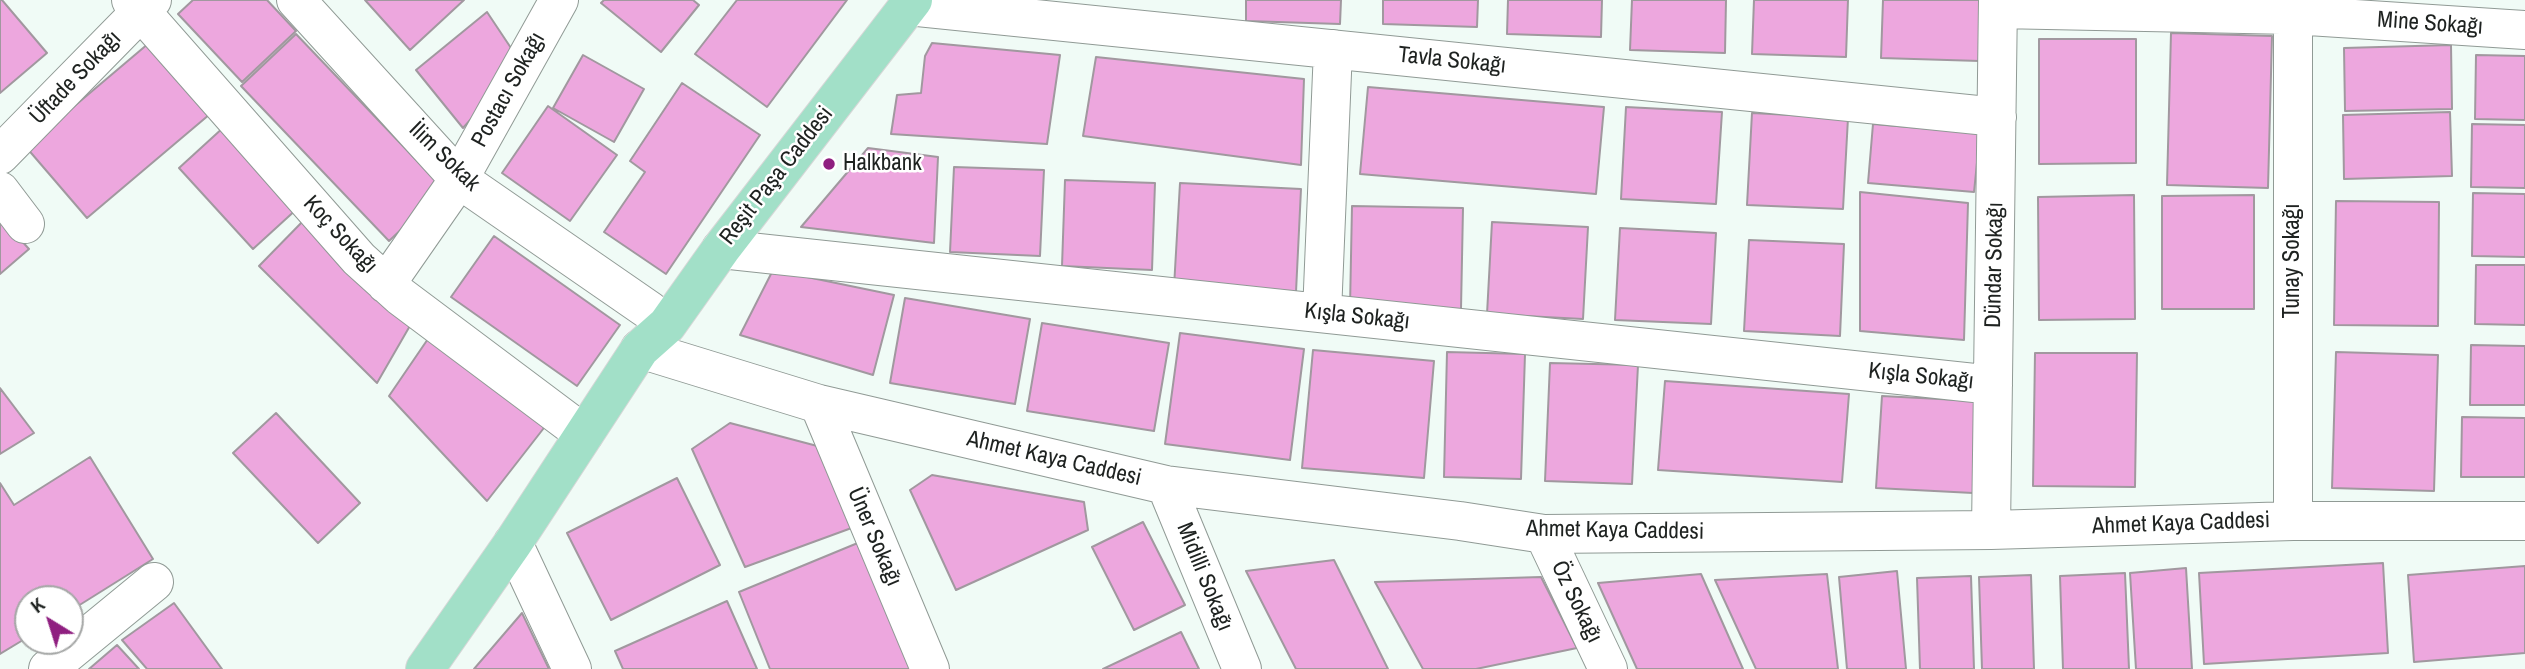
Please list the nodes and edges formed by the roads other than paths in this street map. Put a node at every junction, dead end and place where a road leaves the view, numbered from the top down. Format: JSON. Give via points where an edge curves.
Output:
{"nodes":[{"id":1,"x":296,"y":0,"type":"edge"},
{"id":2,"x":559,"y":0,"type":"edge"},
{"id":3,"x":902,"y":2,"type":"edge"},
{"id":4,"x":141,"y":4,"type":"edge"},
{"id":5,"x":1998,"y":4,"type":"edge"},
{"id":6,"x":2293,"y":8,"type":"edge"},
{"id":7,"x":2525,"y":30,"type":"edge"},
{"id":8,"x":1333,"y":49,"type":"junction"},
{"id":9,"x":1997,"y":117,"type":"junction"},
{"id":10,"x":0,"y":155,"type":"edge"},
{"id":11,"x":459,"y":179,"type":"junction"},
{"id":12,"x":0,"y":191,"type":"edge"},
{"id":13,"x":25,"y":224,"type":"dead end"},
{"id":14,"x":721,"y":249,"type":"junction"},
{"id":15,"x":386,"y":284,"type":"junction"},
{"id":16,"x":650,"y":311,"type":"junction"},
{"id":17,"x":1322,"y":313,"type":"junction"},
{"id":18,"x":640,"y":349,"type":"junction"},
{"id":19,"x":1993,"y":385,"type":"junction"},
{"id":20,"x":819,"y":404,"type":"junction"},
{"id":21,"x":584,"y":434,"type":"junction"},
{"id":22,"x":1166,"y":485,"type":"junction"},
{"id":23,"x":2293,"y":521,"type":"junction"},
{"id":24,"x":2525,"y":521,"type":"edge"},
{"id":25,"x":1991,"y":530,"type":"junction"},
{"id":26,"x":1544,"y":534,"type":"junction"},
{"id":27,"x":513,"y":543,"type":"junction"},
{"id":28,"x":154,"y":582,"type":"dead end"},
{"id":29,"x":48,"y":669,"type":"edge"},
{"id":30,"x":425,"y":669,"type":"edge"},
{"id":31,"x":572,"y":669,"type":"edge"},
{"id":32,"x":930,"y":669,"type":"edge"},
{"id":33,"x":1242,"y":669,"type":"edge"},
{"id":34,"x":1608,"y":669,"type":"edge"}],
"edges":[{"from":1,"to":11,"type":"street","name":"İlim Sokak"},
{"from":2,"to":11,"type":"street","name":"Postacı Sokağı"},
{"from":3,"to":8,"type":"street","name":"Tavla Sokağı"},
{"from":3,"to":14,"type":"main road","name":"Reşit Paşa Caddesi"},
{"from":3,"to":16,"type":"main road","name":"Reşit Paşa Caddesi"},
{"from":4,"to":10,"type":"street","name":"Üftade Sokağı"},
{"from":4,"to":15,"type":"street","name":"Koç Sokağı","via":[[359,259]]},
{"from":5,"to":6,"type":"street","name":"Mine Sokağı"},
{"from":5,"to":9,"type":"street","name":"Dündar Sokağı"},
{"from":6,"to":7,"type":"street","name":"Mine Sokağı"},
{"from":6,"to":23,"type":"street","name":"Tunay Sokağı"},
{"from":8,"to":9,"type":"street","name":"Tavla Sokağı"},
{"from":8,"to":17,"type":"street"},
{"from":9,"to":19,"type":"street","name":"Dündar Sokağı"},
{"from":11,"to":15,"type":"street","name":"Postacı Sokağı"},
{"from":11,"to":16,"type":"street","name":"İlim Sokak"},
{"from":12,"to":13,"type":"street"},
{"from":14,"to":17,"type":"street","name":"Kışla Sokağı"},
{"from":14,"to":18,"type":"main road","name":"Reşit Paşa Caddesi","via":[[667,325]]},
{"from":15,"to":21,"type":"street","name":"Koç Sokağı"},
{"from":16,"to":18,"type":"main road","name":"Reşit Paşa Caddesi"},
{"from":17,"to":19,"type":"street","name":"Kışla Sokağı"},
{"from":18,"to":20,"type":"street","name":"Ahmet Kaya Caddesi"},
{"from":18,"to":21,"type":"main road","name":"Reşit Paşa Caddesi"},
{"from":19,"to":25,"type":"street","name":"Dündar Sokağı"},
{"from":20,"to":22,"type":"street","name":"Ahmet Kaya Caddesi"},
{"from":20,"to":32,"type":"street","name":"Üner Sokağı"},
{"from":21,"to":27,"type":"main road","name":"Reşit Paşa Caddesi"},
{"from":22,"to":26,"type":"street","name":"Ahmet Kaya Caddesi"},
{"from":22,"to":33,"type":"street","name":"Midilli Sokağı"},
{"from":23,"to":24,"type":"street","name":"Ahmet Kaya Caddesi"},
{"from":23,"to":25,"type":"street","name":"Ahmet Kaya Caddesi"},
{"from":25,"to":26,"type":"street","name":"Ahmet Kaya Caddesi"},
{"from":26,"to":34,"type":"street","name":"Öz Sokağı"},
{"from":27,"to":30,"type":"main road","name":"Reşit Paşa Caddesi"},
{"from":27,"to":31,"type":"street"},
{"from":28,"to":29,"type":"street"}]}
